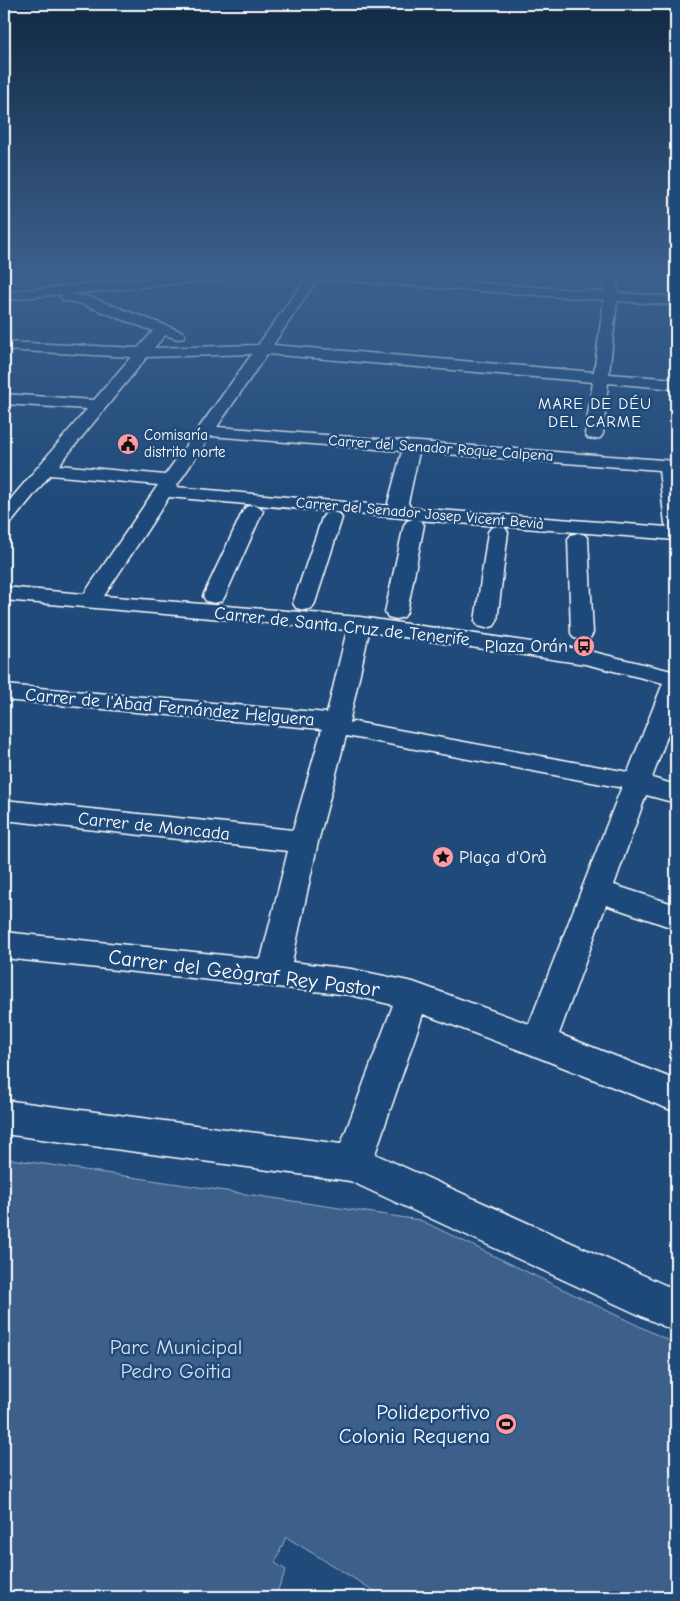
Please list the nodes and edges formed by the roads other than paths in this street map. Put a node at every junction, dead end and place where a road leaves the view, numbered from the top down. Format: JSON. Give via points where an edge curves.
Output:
{"nodes":[{"id":1,"x":264,"y":349,"type":"edge"},
{"id":2,"x":78,"y":350,"type":"edge"},
{"id":3,"x":146,"y":350,"type":"edge"},
{"id":4,"x":246,"y":350,"type":"edge"},
{"id":5,"x":272,"y":350,"type":"edge"},
{"id":6,"x":605,"y":350,"type":"edge"},
{"id":7,"x":213,"y":351,"type":"joint"},
{"id":8,"x":143,"y":353,"type":"junction"},
{"id":9,"x":602,"y":379,"type":"junction"},
{"id":10,"x":676,"y":384,"type":"edge"},
{"id":11,"x":4,"y":399,"type":"edge"},
{"id":12,"x":99,"y":405,"type":"junction"},
{"id":13,"x":205,"y":431,"type":"junction"},
{"id":14,"x":594,"y":434,"type":"dead end"},
{"id":15,"x":412,"y":446,"type":"junction"},
{"id":16,"x":672,"y":466,"type":"edge"},
{"id":17,"x":45,"y":469,"type":"junction"},
{"id":18,"x":11,"y":485,"type":"dead end"},
{"id":19,"x":31,"y":486,"type":"junction"},
{"id":20,"x":166,"y":486,"type":"junction"},
{"id":21,"x":253,"y":511,"type":"dead end"},
{"id":22,"x":332,"y":518,"type":"dead end"},
{"id":23,"x":4,"y":519,"type":"edge"},
{"id":24,"x":410,"y":519,"type":"junction"},
{"id":25,"x":676,"y":529,"type":"edge"},
{"id":26,"x":498,"y":532,"type":"dead end"},
{"id":27,"x":578,"y":539,"type":"dead end"},
{"id":28,"x":4,"y":594,"type":"edge"},
{"id":29,"x":214,"y":596,"type":"dead end"},
{"id":30,"x":90,"y":601,"type":"junction"},
{"id":31,"x":304,"y":603,"type":"dead end"},
{"id":32,"x":396,"y":612,"type":"dead end"},
{"id":33,"x":486,"y":621,"type":"dead end"},
{"id":34,"x":360,"y":624,"type":"junction"},
{"id":35,"x":582,"y":633,"type":"dead end"},
{"id":36,"x":676,"y":679,"type":"edge"},
{"id":37,"x":4,"y":692,"type":"edge"},
{"id":38,"x":346,"y":726,"type":"junction"},
{"id":39,"x":628,"y":781,"type":"junction"},
{"id":40,"x":676,"y":794,"type":"edge"},
{"id":41,"x":4,"y":810,"type":"edge"},
{"id":42,"x":304,"y":842,"type":"junction"},
{"id":43,"x":595,"y":890,"type":"junction"},
{"id":44,"x":676,"y":917,"type":"edge"},
{"id":45,"x":4,"y":945,"type":"edge"},
{"id":46,"x":272,"y":975,"type":"junction"},
{"id":47,"x":412,"y":996,"type":"junction"},
{"id":48,"x":539,"y":1042,"type":"junction"},
{"id":49,"x":676,"y":1096,"type":"edge"},
{"id":50,"x":4,"y":1117,"type":"edge"},
{"id":51,"x":353,"y":1163,"type":"junction"},
{"id":52,"x":676,"y":1311,"type":"edge"}],
"edges":[{"from":1,"to":13,"type":"street"},
{"from":2,"to":8,"type":"street"},
{"from":3,"to":8,"type":"street"},
{"from":4,"to":7,"type":"street"},
{"from":5,"to":9,"type":"street"},
{"from":6,"to":9,"type":"street"},
{"from":7,"to":8,"type":"street"},
{"from":8,"to":12,"type":"street"},
{"from":9,"to":10,"type":"street"},
{"from":9,"to":14,"type":"street"},
{"from":11,"to":12,"type":"street"},
{"from":12,"to":17,"type":"street"},
{"from":13,"to":15,"type":"street","name":"Carrer del Senador Roque Calpena"},
{"from":13,"to":20,"type":"street"},
{"from":15,"to":16,"type":"street","name":"Carrer del Senador Roque Calpena"},
{"from":15,"to":24,"type":"street","via":[[398,503]]},
{"from":16,"to":25,"type":"street"},
{"from":17,"to":19,"type":"street"},
{"from":17,"to":20,"type":"street","name":"Carrer del Senador Josep Vicent Bevià"},
{"from":18,"to":19,"type":"street"},
{"from":19,"to":23,"type":"street"},
{"from":20,"to":24,"type":"street","name":"Carrer del Senador Josep Vicent Bevià"},
{"from":20,"to":30,"type":"street"},
{"from":21,"to":29,"type":"street"},
{"from":22,"to":31,"type":"street"},
{"from":24,"to":25,"type":"street","name":"Carrer del Senador Josep Vicent Bevià"},
{"from":24,"to":32,"type":"street"},
{"from":26,"to":33,"type":"street"},
{"from":27,"to":35,"type":"street"},
{"from":28,"to":30,"type":"street","name":"Carrer de Santa Cruz de Tenerife"},
{"from":30,"to":34,"type":"street","name":"Carrer de Santa Cruz de Tenerife"},
{"from":34,"to":36,"type":"street","name":"Carrer de Santa Cruz de Tenerife","via":[[585,657]]},
{"from":34,"to":38,"type":"street"},
{"from":36,"to":39,"type":"street"},
{"from":37,"to":38,"type":"street","name":"Carrer de l'Abad Fernández Helguera"},
{"from":38,"to":39,"type":"street"},
{"from":38,"to":42,"type":"street"},
{"from":39,"to":40,"type":"street"},
{"from":39,"to":43,"type":"street"},
{"from":41,"to":42,"type":"street","name":"Carrer de Moncada"},
{"from":42,"to":46,"type":"street"},
{"from":43,"to":44,"type":"street"},
{"from":43,"to":48,"type":"street"},
{"from":45,"to":46,"type":"street","name":"Carrer del Geògraf Rey Pastor"},
{"from":46,"to":47,"type":"street","name":"Carrer del Geògraf Rey Pastor","via":[[351,982]]},
{"from":47,"to":48,"type":"street","name":"Carrer del Geògraf Rey Pastor"},
{"from":47,"to":51,"type":"street"},
{"from":48,"to":49,"type":"street","name":"Carrer del Geògraf Rey Pastor"},
{"from":50,"to":51,"type":"street"},
{"from":51,"to":52,"type":"street"}]}
